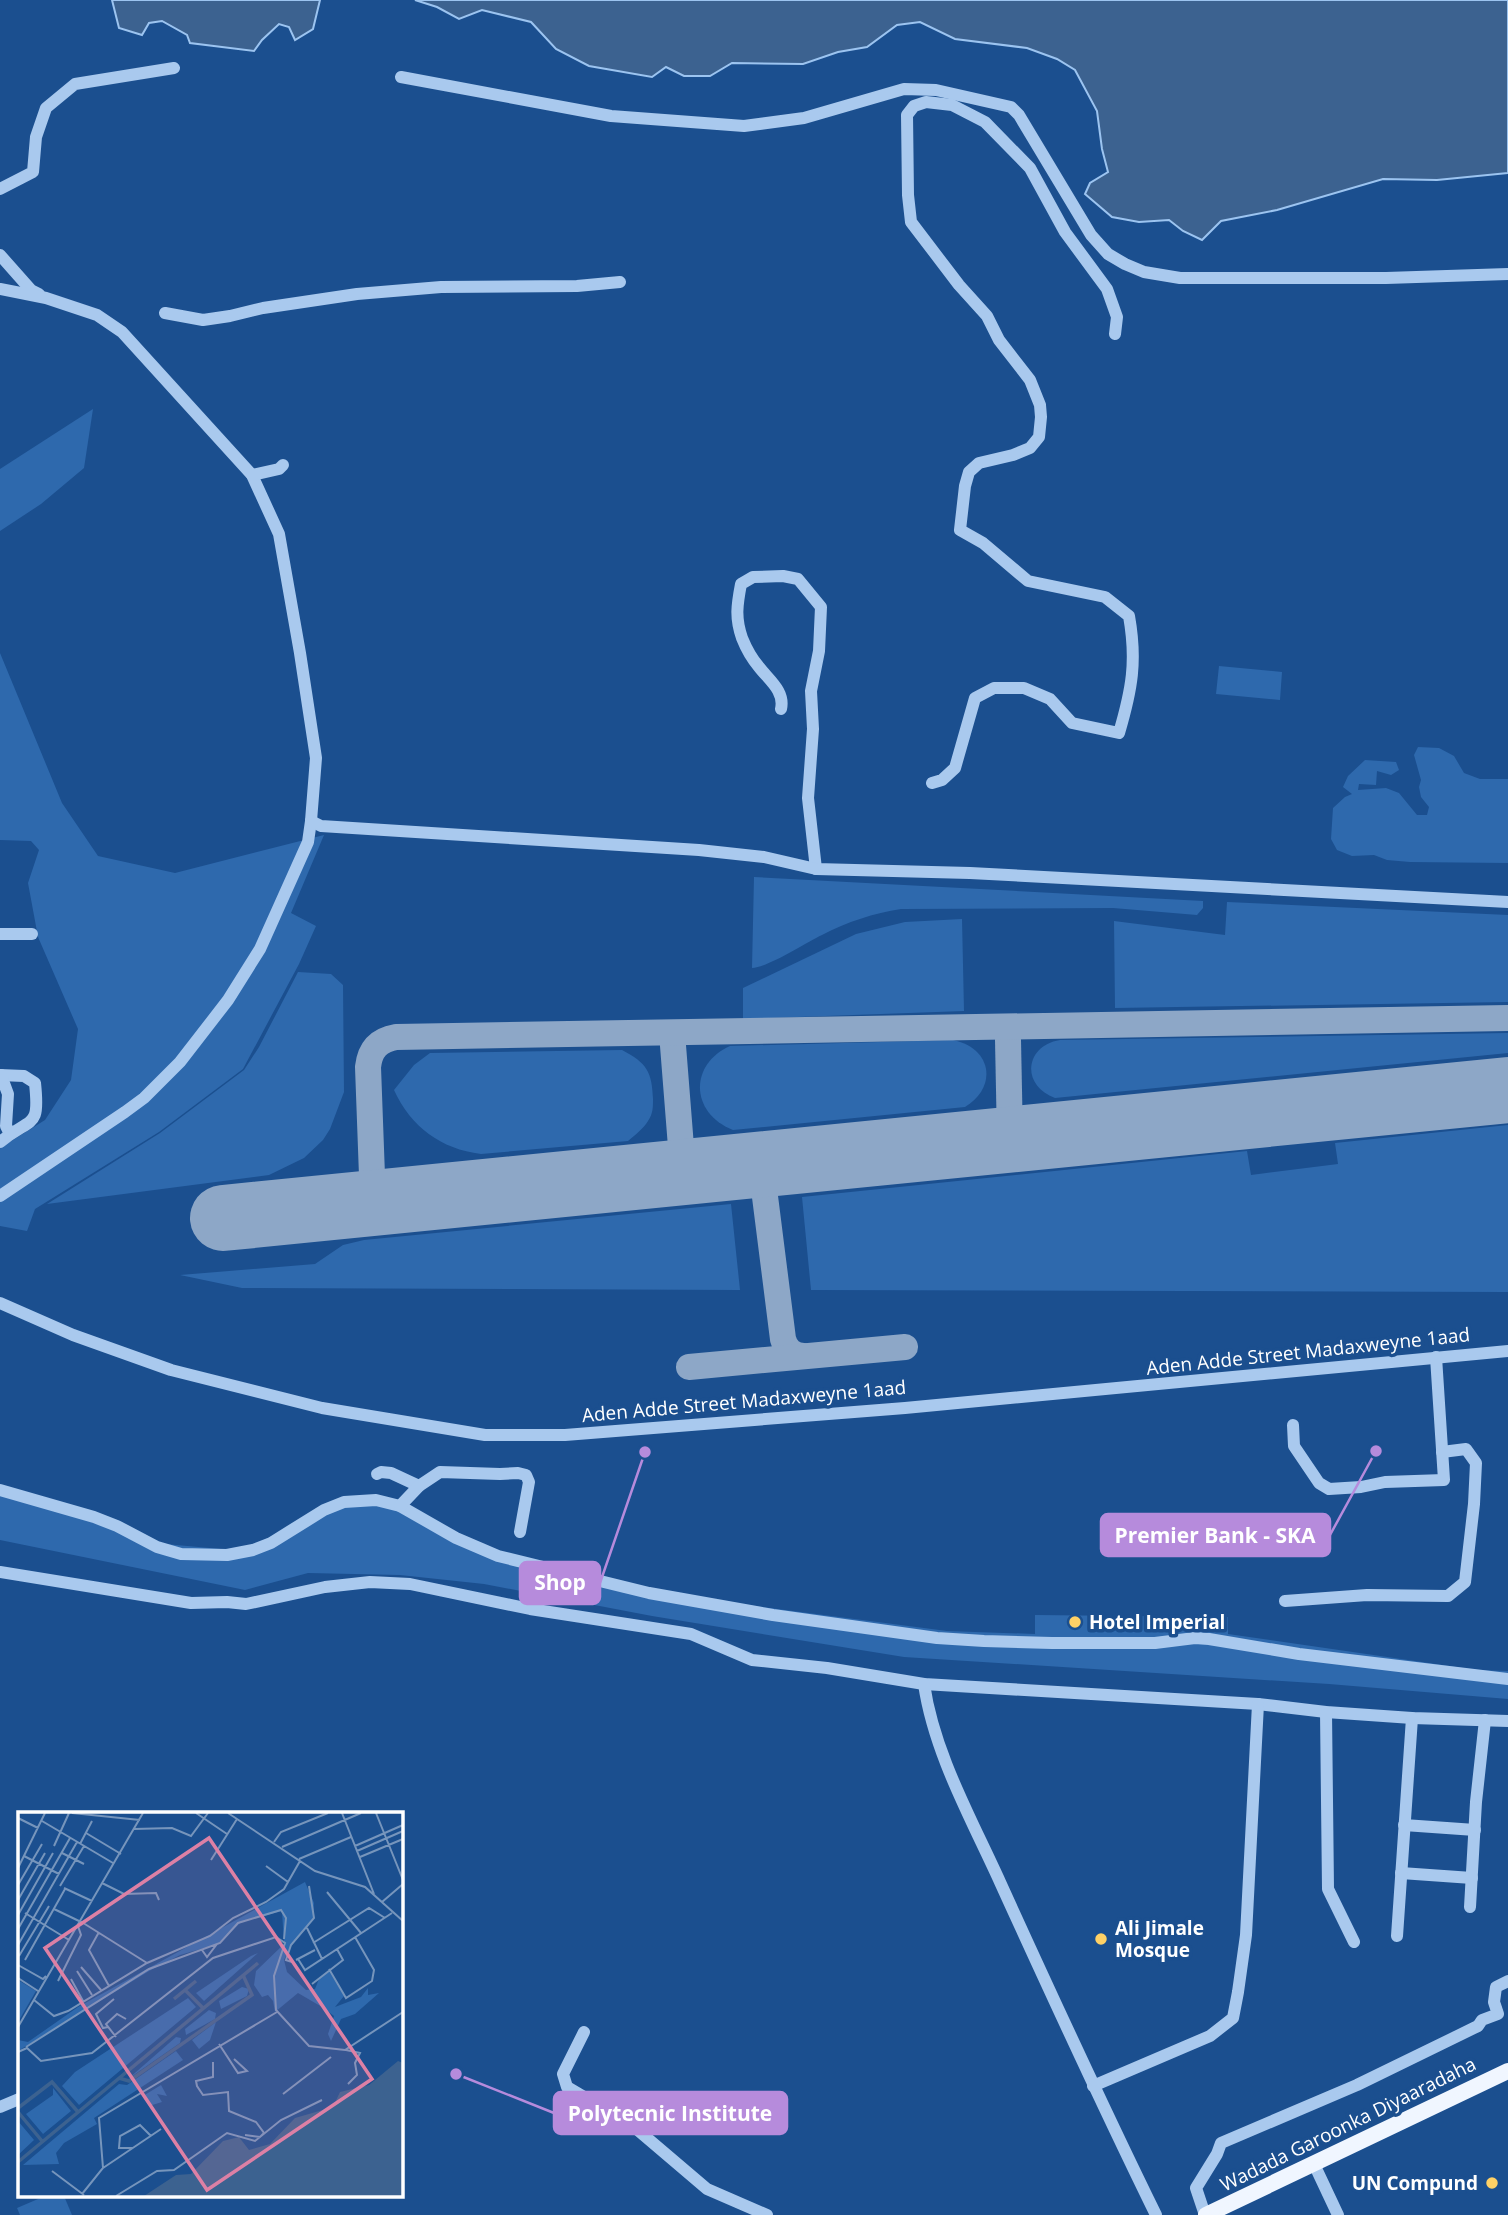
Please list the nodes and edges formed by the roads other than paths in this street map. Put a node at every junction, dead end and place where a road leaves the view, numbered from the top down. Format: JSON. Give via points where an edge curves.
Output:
{"nodes":[{"id":1,"x":174,"y":68,"type":"dead end"},
{"id":2,"x":401,"y":77,"type":"dead end"},
{"id":3,"x":0,"y":189,"type":"edge"},
{"id":4,"x":0,"y":255,"type":"edge"},
{"id":5,"x":1508,"y":274,"type":"edge"},
{"id":6,"x":620,"y":282,"type":"dead end"},
{"id":7,"x":0,"y":289,"type":"edge"},
{"id":8,"x":46,"y":298,"type":"junction"},
{"id":9,"x":165,"y":313,"type":"dead end"},
{"id":10,"x":1115,"y":334,"type":"dead end"},
{"id":11,"x":283,"y":465,"type":"dead end"},
{"id":12,"x":252,"y":475,"type":"junction"},
{"id":13,"x":781,"y":709,"type":"dead end"},
{"id":14,"x":932,"y":783,"type":"dead end"},
{"id":15,"x":311,"y":821,"type":"junction"},
{"id":16,"x":816,"y":869,"type":"junction"},
{"id":17,"x":1508,"y":901,"type":"edge"},
{"id":18,"x":0,"y":934,"type":"edge"},
{"id":19,"x":32,"y":934,"type":"dead end"},
{"id":20,"x":1,"y":1075,"type":"edge"},
{"id":21,"x":5,"y":1138,"type":"edge"},
{"id":22,"x":0,"y":1196,"type":"edge"},
{"id":23,"x":0,"y":1303,"type":"edge"},
{"id":24,"x":1508,"y":1351,"type":"edge"},
{"id":25,"x":1436,"y":1357,"type":"junction"},
{"id":26,"x":1293,"y":1425,"type":"dead end"},
{"id":27,"x":1442,"y":1452,"type":"junction"},
{"id":28,"x":377,"y":1475,"type":"dead end"},
{"id":29,"x":419,"y":1486,"type":"junction"},
{"id":30,"x":0,"y":1490,"type":"edge"},
{"id":31,"x":400,"y":1506,"type":"junction"},
{"id":32,"x":520,"y":1532,"type":"dead end"},
{"id":33,"x":0,"y":1572,"type":"edge"},
{"id":34,"x":1285,"y":1601,"type":"dead end"},
{"id":35,"x":1508,"y":1679,"type":"edge"},
{"id":36,"x":923,"y":1684,"type":"junction"},
{"id":37,"x":1258,"y":1704,"type":"junction"},
{"id":38,"x":1326,"y":1712,"type":"junction"},
{"id":39,"x":1412,"y":1718,"type":"junction"},
{"id":40,"x":1486,"y":1720,"type":"junction"},
{"id":41,"x":1508,"y":1721,"type":"edge"},
{"id":42,"x":1404,"y":1825,"type":"junction"},
{"id":43,"x":1475,"y":1830,"type":"junction"},
{"id":44,"x":1401,"y":1873,"type":"junction"},
{"id":45,"x":1472,"y":1878,"type":"junction"},
{"id":46,"x":1470,"y":1907,"type":"dead end"},
{"id":47,"x":1396,"y":1936,"type":"dead end"},
{"id":48,"x":1354,"y":1942,"type":"dead end"},
{"id":49,"x":1508,"y":1981,"type":"edge"},
{"id":50,"x":584,"y":2032,"type":"dead end"},
{"id":51,"x":1508,"y":2071,"type":"edge"},
{"id":52,"x":1093,"y":2086,"type":"junction"},
{"id":53,"x":18,"y":2099,"type":"edge"},
{"id":54,"x":0,"y":2107,"type":"edge"},
{"id":55,"x":1314,"y":2164,"type":"junction"},
{"id":56,"x":767,"y":2215,"type":"edge"},
{"id":57,"x":1156,"y":2215,"type":"edge"},
{"id":58,"x":1206,"y":2215,"type":"edge"},
{"id":59,"x":1338,"y":2215,"type":"edge"}],
"edges":[{"from":1,"to":3,"type":"street","via":[[75,84],[46,108],[36,137],[33,172]]},
{"from":2,"to":5,"type":"street","via":[[611,116],[744,126],[804,118],[904,89],[936,90],[1011,107],[1091,235],[1108,254],[1144,272],[1180,278]]},
{"from":4,"to":8,"type":"street","via":[[31,290]]},
{"from":6,"to":9,"type":"street","via":[[357,294],[203,320]]},
{"from":7,"to":8,"type":"street"},
{"from":8,"to":12,"type":"street","via":[[97,315],[122,332]]},
{"from":10,"to":14,"type":"street","via":[[1117,317],[1107,289],[1065,232],[1030,167],[985,122],[952,105],[926,102],[914,106],[907,115],[911,222],[982,310],[999,341],[1030,380],[1040,405],[1038,437],[1030,448],[979,463],[969,472],[960,530],[984,543],[1028,581],[1105,597],[1129,616],[1134,645],[1131,695],[1119,733],[1072,723],[1050,699],[1024,688],[994,688],[975,698],[955,768]]},
{"from":11,"to":12,"type":"street"},
{"from":12,"to":15,"type":"street","via":[[279,534],[300,653],[316,758]]},
{"from":13,"to":16,"type":"street","via":[[778,690],[743,641],[736,614],[741,584],[753,577],[799,579],[821,607],[811,691],[808,798]]},
{"from":15,"to":16,"type":"street","via":[[333,827],[699,850],[764,857]]},
{"from":15,"to":22,"type":"street","via":[[308,842],[260,949],[180,1062],[125,1112]]},
{"from":16,"to":17,"type":"street"},
{"from":18,"to":19,"type":"street"},
{"from":20,"to":21,"type":"street","via":[[8,1094]]},
{"from":20,"to":21,"type":"street","via":[[29,1078],[38,1103],[31,1122]]},
{"from":23,"to":25,"type":"street","name":"Aden Adde Street Madaxweyne 1aad","via":[[171,1370],[322,1408],[485,1435],[565,1435],[810,1415]]},
{"from":24,"to":25,"type":"street","name":"Aden Adde Street Madaxweyne 1aad"},
{"from":25,"to":27,"type":"street"},
{"from":26,"to":27,"type":"street","via":[[1294,1446],[1319,1483],[1332,1490],[1444,1480]]},
{"from":27,"to":34,"type":"street","via":[[1466,1449],[1476,1463],[1465,1582],[1448,1596]]},
{"from":28,"to":29,"type":"street","via":[[391,1473]]},
{"from":29,"to":31,"type":"street"},
{"from":29,"to":32,"type":"street","via":[[440,1472],[526,1475],[529,1482]]},
{"from":30,"to":31,"type":"street","via":[[94,1517],[157,1547],[203,1556],[253,1550],[344,1502],[376,1500]]},
{"from":31,"to":35,"type":"street","via":[[498,1556],[649,1593],[773,1615],[960,1640],[1209,1639]]},
{"from":33,"to":36,"type":"street","via":[[191,1603],[246,1604],[324,1587],[410,1584],[530,1609],[691,1634],[752,1660]]},
{"from":36,"to":37,"type":"street"},
{"from":36,"to":52,"type":"street","via":[[946,1762]]},
{"from":37,"to":38,"type":"street"},
{"from":37,"to":52,"type":"street","via":[[1246,1934],[1233,2018],[1210,2036]]},
{"from":38,"to":39,"type":"street"},
{"from":38,"to":48,"type":"street","via":[[1328,1889]]},
{"from":39,"to":40,"type":"street"},
{"from":39,"to":42,"type":"street"},
{"from":40,"to":41,"type":"street"},
{"from":40,"to":43,"type":"street"},
{"from":42,"to":43,"type":"street"},
{"from":42,"to":44,"type":"street"},
{"from":43,"to":45,"type":"street"},
{"from":44,"to":45,"type":"street"},
{"from":44,"to":47,"type":"street"},
{"from":45,"to":46,"type":"street"},
{"from":49,"to":58,"type":"street","via":[[1496,1987],[1498,2014],[1357,2085],[1221,2143],[1196,2188]]},
{"from":50,"to":56,"type":"street","via":[[563,2074],[567,2087],[633,2126],[707,2189]]},
{"from":51,"to":55,"type":"main road","name":"Wadada Garoonka Diyaaradaha"},
{"from":52,"to":57,"type":"street"},
{"from":53,"to":54,"type":"street"},
{"from":55,"to":58,"type":"main road","name":"Wadada Garoonka Diyaaradaha"},
{"from":55,"to":59,"type":"street"}]}
